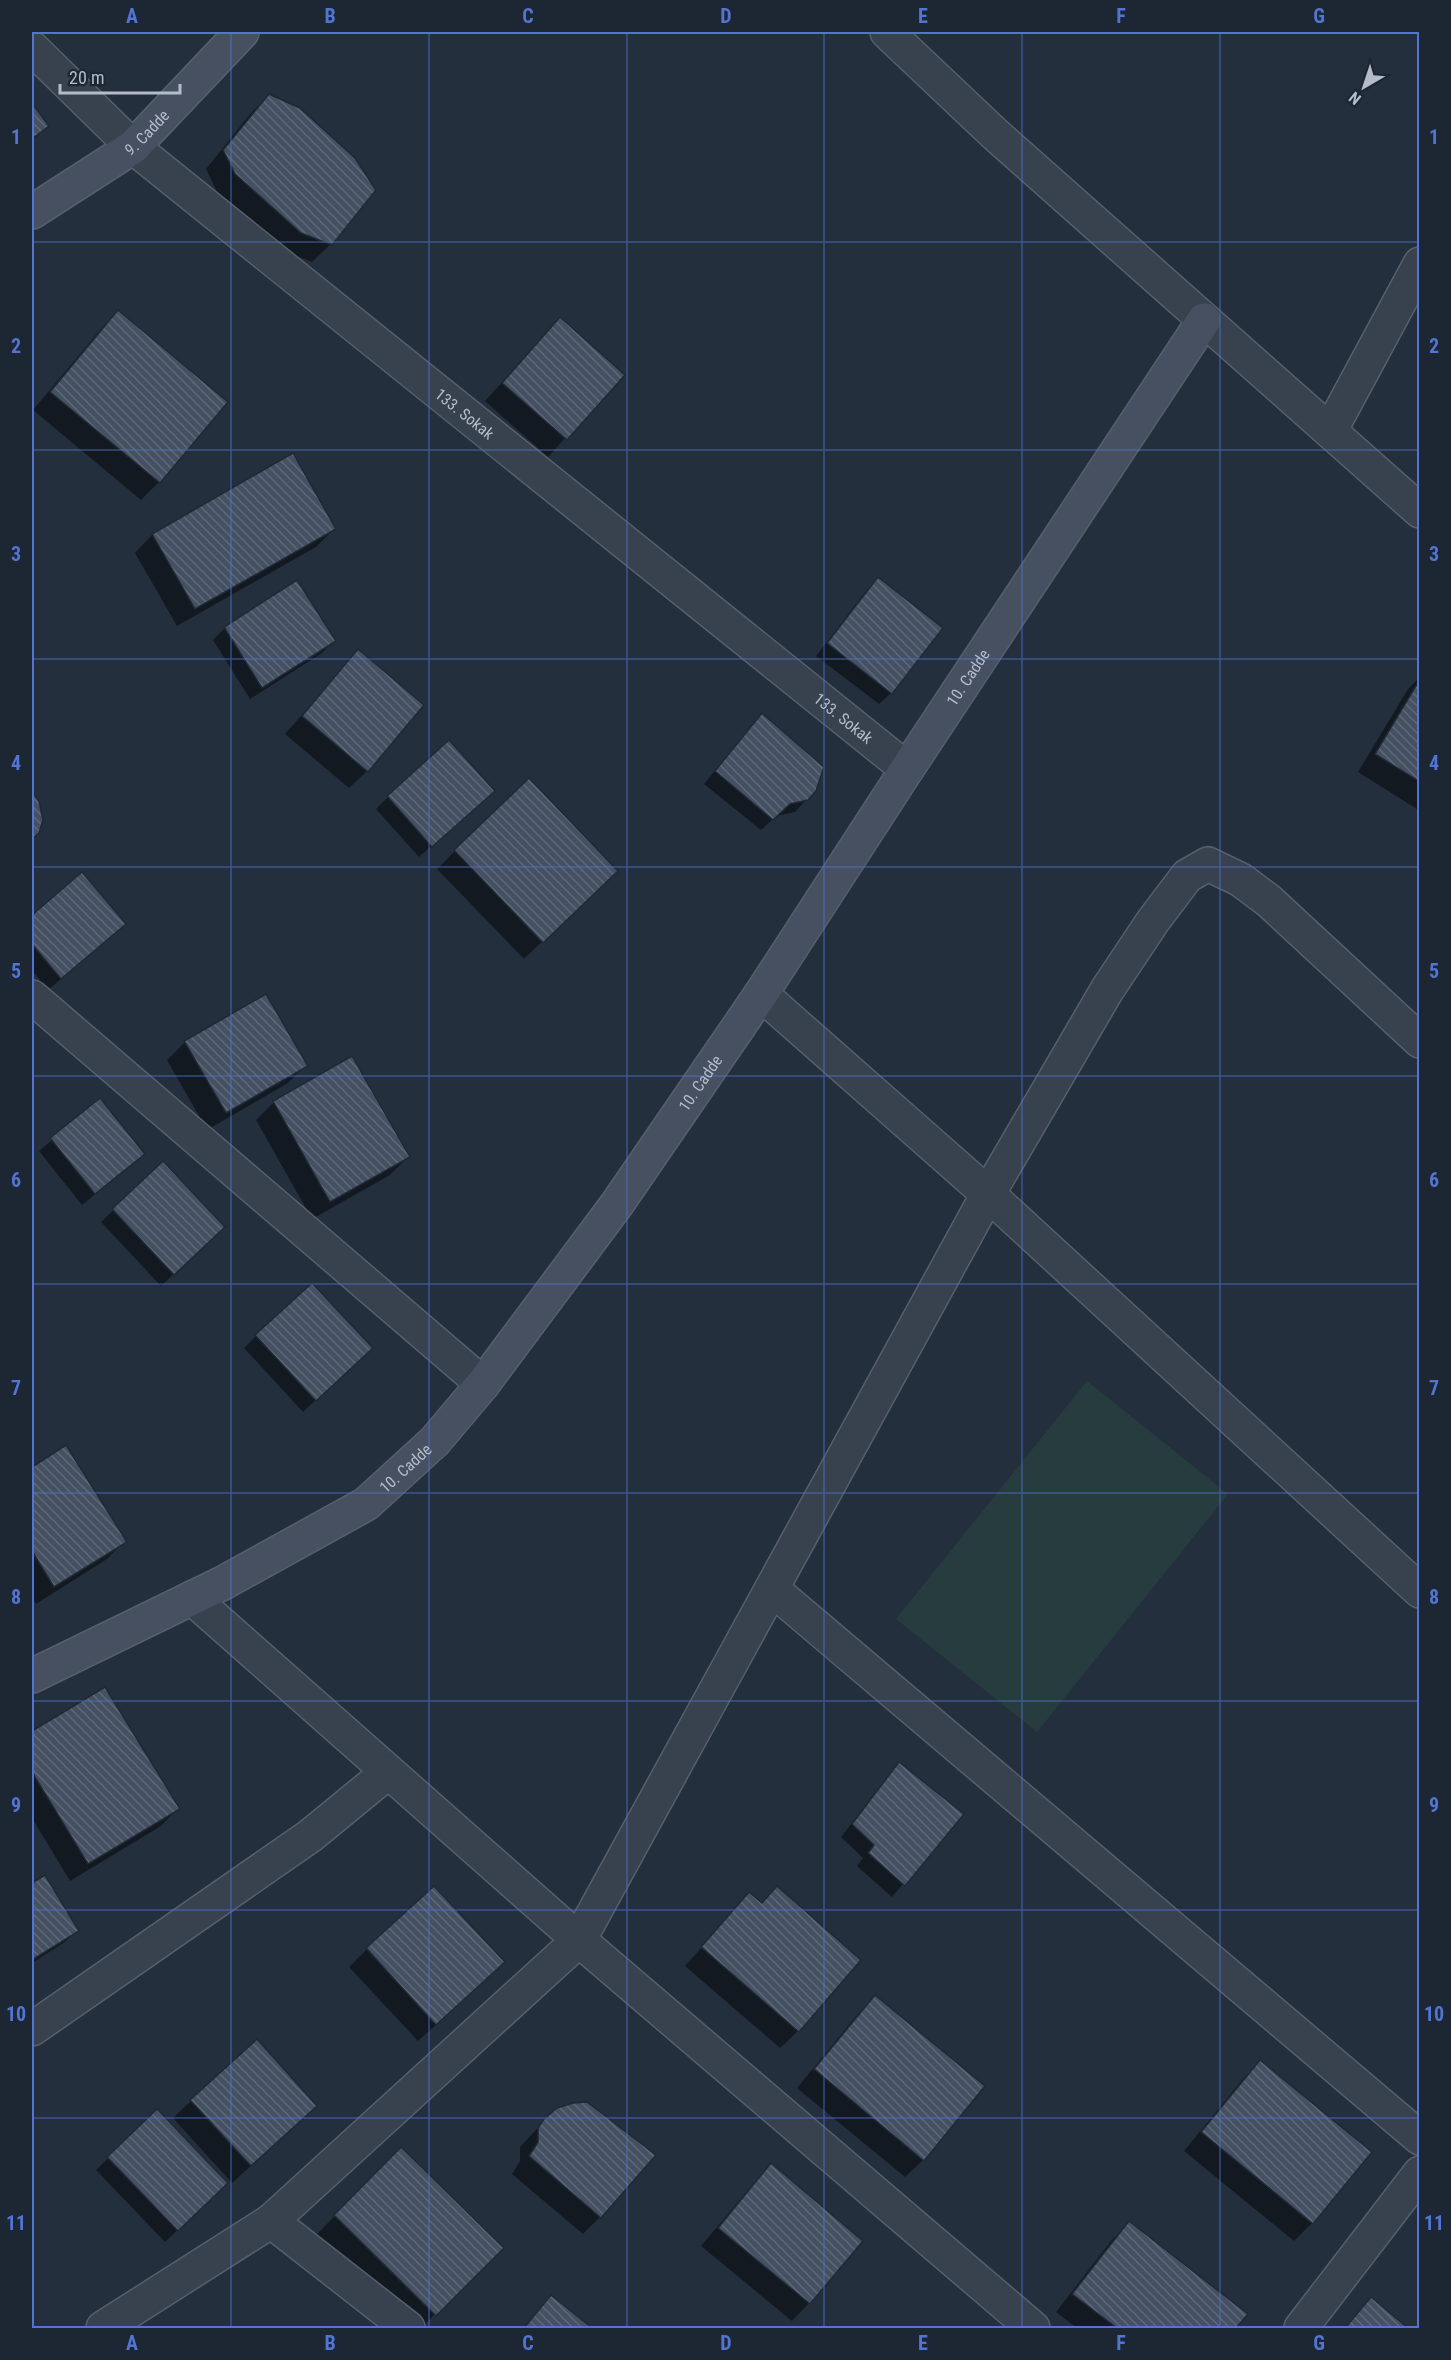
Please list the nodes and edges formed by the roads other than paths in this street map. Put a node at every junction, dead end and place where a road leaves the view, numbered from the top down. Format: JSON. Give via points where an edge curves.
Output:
{"nodes":[{"id":1,"x":242,"y":32,"type":"edge"},
{"id":2,"x":887,"y":32,"type":"edge"},
{"id":3,"x":32,"y":48,"type":"edge"},
{"id":4,"x":133,"y":147,"type":"junction"},
{"id":5,"x":32,"y":212,"type":"edge"},
{"id":6,"x":1419,"y":264,"type":"edge"},
{"id":7,"x":1204,"y":320,"type":"junction"},
{"id":8,"x":1330,"y":431,"type":"junction"},
{"id":9,"x":1419,"y":511,"type":"edge"},
{"id":10,"x":907,"y":769,"type":"junction"},
{"id":11,"x":761,"y":994,"type":"junction"},
{"id":12,"x":32,"y":997,"type":"edge"},
{"id":13,"x":1419,"y":1041,"type":"edge"},
{"id":14,"x":988,"y":1194,"type":"junction"},
{"id":15,"x":483,"y":1384,"type":"junction"},
{"id":16,"x":772,"y":1589,"type":"junction"},
{"id":17,"x":1419,"y":1591,"type":"edge"},
{"id":18,"x":192,"y":1598,"type":"junction"},
{"id":19,"x":32,"y":1676,"type":"edge"},
{"id":20,"x":388,"y":1772,"type":"junction"},
{"id":21,"x":579,"y":1940,"type":"junction"},
{"id":22,"x":32,"y":2029,"type":"edge"},
{"id":23,"x":1419,"y":2138,"type":"edge"},
{"id":24,"x":1419,"y":2173,"type":"edge"},
{"id":25,"x":271,"y":2221,"type":"junction"},
{"id":26,"x":103,"y":2328,"type":"edge"},
{"id":27,"x":408,"y":2328,"type":"edge"},
{"id":28,"x":1033,"y":2328,"type":"edge"},
{"id":29,"x":1301,"y":2328,"type":"edge"}],
"edges":[{"from":1,"to":4,"type":"street","name":"9. Cadde"},
{"from":2,"to":7,"type":"street"},
{"from":3,"to":4,"type":"street","name":"133. Sokak"},
{"from":4,"to":5,"type":"street","name":"9. Cadde"},
{"from":4,"to":10,"type":"street","name":"133. Sokak"},
{"from":6,"to":8,"type":"street"},
{"from":7,"to":8,"type":"street"},
{"from":7,"to":10,"type":"street","name":"10. Cadde"},
{"from":8,"to":9,"type":"street"},
{"from":10,"to":11,"type":"street","name":"10. Cadde"},
{"from":11,"to":14,"type":"street"},
{"from":11,"to":15,"type":"street","name":"10. Cadde","via":[[617,1203]]},
{"from":12,"to":15,"type":"street"},
{"from":13,"to":14,"type":"street","via":[[1269,901],[1241,880],[1208,864],[1187,876],[1120,970]]},
{"from":14,"to":16,"type":"street"},
{"from":14,"to":17,"type":"street"},
{"from":15,"to":18,"type":"street","name":"10. Cadde","via":[[435,1441],[366,1504]]},
{"from":16,"to":21,"type":"street"},
{"from":16,"to":23,"type":"street"},
{"from":18,"to":19,"type":"street","name":"10. Cadde"},
{"from":18,"to":20,"type":"street"},
{"from":20,"to":21,"type":"street"},
{"from":20,"to":22,"type":"street","via":[[310,1836]]},
{"from":21,"to":25,"type":"street"},
{"from":21,"to":28,"type":"street"},
{"from":24,"to":29,"type":"street"},
{"from":25,"to":26,"type":"street"},
{"from":25,"to":27,"type":"street"}]}
